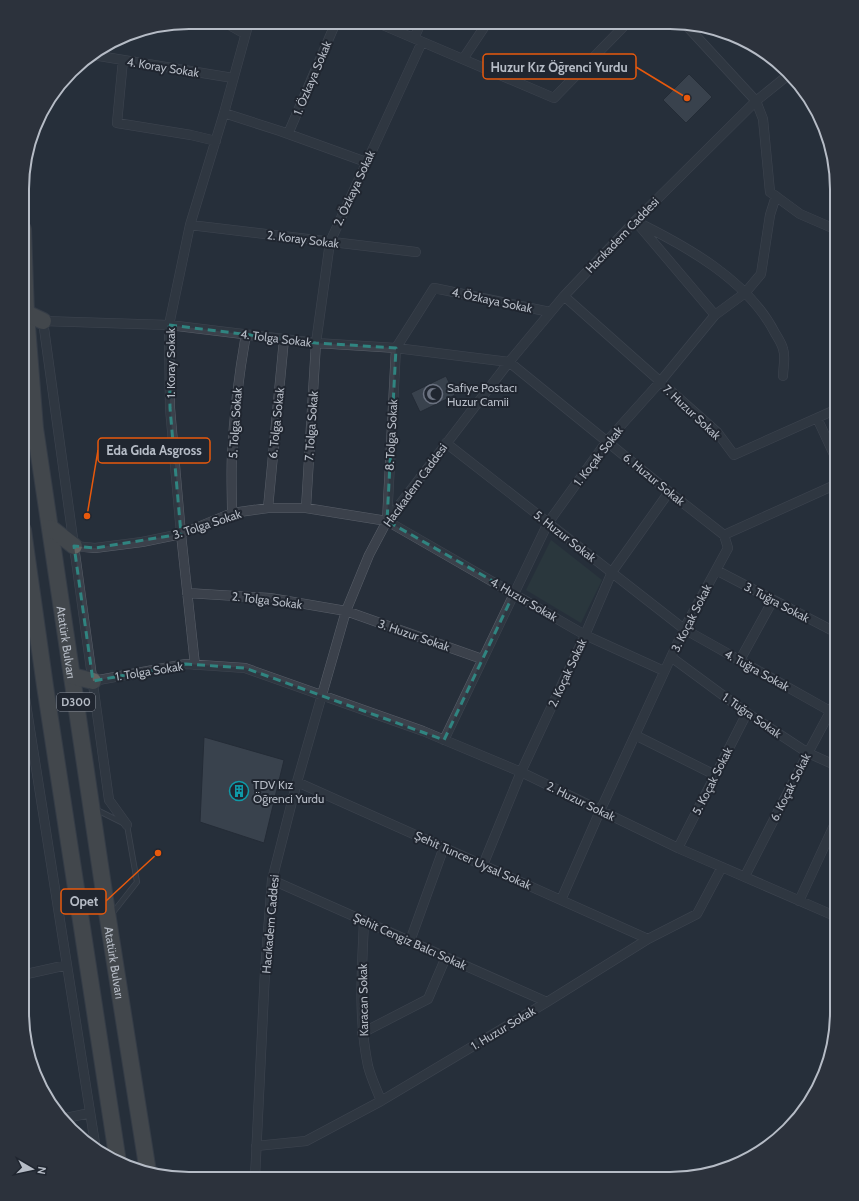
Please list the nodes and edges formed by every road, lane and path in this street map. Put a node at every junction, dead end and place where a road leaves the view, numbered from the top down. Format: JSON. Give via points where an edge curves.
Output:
{"nodes":[{"id":1,"x":236,"y":29,"type":"edge"},
{"id":2,"x":247,"y":29,"type":"edge"},
{"id":3,"x":333,"y":29,"type":"edge"},
{"id":4,"x":394,"y":29,"type":"edge"},
{"id":5,"x":420,"y":29,"type":"edge"},
{"id":6,"x":483,"y":29,"type":"edge"},
{"id":7,"x":621,"y":29,"type":"edge"},
{"id":8,"x":693,"y":30,"type":"edge"},
{"id":9,"x":245,"y":34,"type":"junction"},
{"id":10,"x":418,"y":40,"type":"junction"},
{"id":11,"x":100,"y":56,"type":"edge"},
{"id":12,"x":463,"y":59,"type":"junction"},
{"id":13,"x":123,"y":60,"type":"junction"},
{"id":14,"x":234,"y":78,"type":"junction"},
{"id":15,"x":785,"y":78,"type":"edge"},
{"id":16,"x":756,"y":101,"type":"junction"},
{"id":17,"x":224,"y":113,"type":"junction"},
{"id":18,"x":288,"y":134,"type":"junction"},
{"id":19,"x":216,"y":142,"type":"junction"},
{"id":20,"x":366,"y":162,"type":"junction"},
{"id":21,"x":776,"y":196,"type":"junction"},
{"id":22,"x":634,"y":220,"type":"junction"},
{"id":23,"x":190,"y":225,"type":"junction"},
{"id":24,"x":830,"y":227,"type":"edge"},
{"id":25,"x":330,"y":242,"type":"junction"},
{"id":26,"x":416,"y":252,"type":"dead end"},
{"id":27,"x":746,"y":293,"type":"junction"},
{"id":28,"x":564,"y":296,"type":"junction"},
{"id":29,"x":550,"y":312,"type":"junction"},
{"id":30,"x":29,"y":314,"type":"edge"},
{"id":31,"x":715,"y":315,"type":"junction"},
{"id":32,"x":43,"y":321,"type":"junction"},
{"id":33,"x":169,"y":325,"type":"junction"},
{"id":34,"x":246,"y":334,"type":"junction"},
{"id":35,"x":284,"y":339,"type":"junction"},
{"id":36,"x":316,"y":343,"type":"junction"},
{"id":37,"x":396,"y":348,"type":"junction"},
{"id":38,"x":29,"y":351,"type":"edge"},
{"id":39,"x":509,"y":362,"type":"junction"},
{"id":40,"x":782,"y":376,"type":"dead end"},
{"id":41,"x":660,"y":382,"type":"junction"},
{"id":42,"x":830,"y":412,"type":"edge"},
{"id":43,"x":817,"y":418,"type":"junction"},
{"id":44,"x":607,"y":441,"type":"junction"},
{"id":45,"x":446,"y":443,"type":"junction"},
{"id":46,"x":830,"y":446,"type":"edge"},
{"id":47,"x":830,"y":488,"type":"edge"},
{"id":48,"x":669,"y":492,"type":"junction"},
{"id":49,"x":268,"y":508,"type":"junction"},
{"id":50,"x":306,"y":508,"type":"junction"},
{"id":51,"x":232,"y":513,"type":"junction"},
{"id":52,"x":387,"y":521,"type":"junction"},
{"id":53,"x":548,"y":523,"type":"junction"},
{"id":54,"x":51,"y":528,"type":"junction"},
{"id":55,"x":181,"y":534,"type":"junction"},
{"id":56,"x":724,"y":535,"type":"junction"},
{"id":57,"x":74,"y":546,"type":"junction"},
{"id":58,"x":716,"y":570,"type":"junction"},
{"id":59,"x":612,"y":572,"type":"junction"},
{"id":60,"x":29,"y":573,"type":"edge"},
{"id":61,"x":187,"y":593,"type":"junction"},
{"id":62,"x":514,"y":593,"type":"junction"},
{"id":63,"x":773,"y":600,"type":"junction"},
{"id":64,"x":346,"y":611,"type":"junction"},
{"id":65,"x":684,"y":629,"type":"junction"},
{"id":66,"x":830,"y":630,"type":"edge"},
{"id":67,"x":586,"y":635,"type":"junction"},
{"id":68,"x":671,"y":657,"type":"junction"},
{"id":69,"x":482,"y":659,"type":"junction"},
{"id":70,"x":740,"y":660,"type":"junction"},
{"id":71,"x":195,"y":665,"type":"junction"},
{"id":72,"x":664,"y":671,"type":"junction"},
{"id":73,"x":72,"y":676,"type":"junction"},
{"id":74,"x":93,"y":680,"type":"junction"},
{"id":75,"x":321,"y":696,"type":"junction"},
{"id":76,"x":830,"y":711,"type":"joint"},
{"id":77,"x":747,"y":713,"type":"junction"},
{"id":78,"x":29,"y":723,"type":"edge"},
{"id":79,"x":635,"y":735,"type":"junction"},
{"id":80,"x":444,"y":740,"type":"junction"},
{"id":81,"x":808,"y":753,"type":"junction"},
{"id":82,"x":830,"y":763,"type":"edge"},
{"id":83,"x":521,"y":772,"type":"junction"},
{"id":84,"x":715,"y":775,"type":"junction"},
{"id":85,"x":297,"y":782,"type":"junction"},
{"id":86,"x":92,"y":807,"type":"junction"},
{"id":87,"x":600,"y":811,"type":"junction"},
{"id":88,"x":127,"y":825,"type":"junction"},
{"id":89,"x":830,"y":834,"type":"edge"},
{"id":90,"x":444,"y":847,"type":"junction"},
{"id":91,"x":678,"y":848,"type":"junction"},
{"id":92,"x":483,"y":865,"type":"junction"},
{"id":93,"x":722,"y":867,"type":"junction"},
{"id":94,"x":745,"y":876,"type":"junction"},
{"id":95,"x":272,"y":880,"type":"junction"},
{"id":96,"x":561,"y":900,"type":"junction"},
{"id":97,"x":799,"y":901,"type":"junction"},
{"id":98,"x":830,"y":914,"type":"edge"},
{"id":99,"x":108,"y":919,"type":"junction"},
{"id":100,"x":364,"y":921,"type":"junction"},
{"id":101,"x":648,"y":939,"type":"junction"},
{"id":102,"x":410,"y":941,"type":"junction"},
{"id":103,"x":446,"y":957,"type":"junction"},
{"id":104,"x":67,"y":965,"type":"junction"},
{"id":105,"x":29,"y":973,"type":"edge"},
{"id":106,"x":547,"y":1002,"type":"junction"},
{"id":107,"x":362,"y":1033,"type":"junction"},
{"id":108,"x":381,"y":1101,"type":"junction"},
{"id":109,"x":90,"y":1113,"type":"junction"},
{"id":110,"x":69,"y":1117,"type":"edge"},
{"id":111,"x":95,"y":1141,"type":"edge"},
{"id":112,"x":256,"y":1146,"type":"junction"},
{"id":113,"x":117,"y":1154,"type":"edge"},
{"id":114,"x":147,"y":1167,"type":"edge"},
{"id":115,"x":255,"y":1172,"type":"edge"}],
"edges":[{"from":1,"to":9,"type":"street"},
{"from":2,"to":9,"type":"street","name":"1. Koray Sokak"},
{"from":3,"to":18,"type":"street","name":"1. Özkaya Sokak"},
{"from":4,"to":10,"type":"street"},
{"from":5,"to":10,"type":"street","name":"2. Özkaya Sokak"},
{"from":6,"to":12,"type":"street"},
{"from":7,"to":12,"type":"street","via":[[554,98]]},
{"from":8,"to":16,"type":"street"},
{"from":9,"to":14,"type":"street","name":"1. Koray Sokak"},
{"from":10,"to":12,"type":"street"},
{"from":10,"to":20,"type":"street","name":"2. Özkaya Sokak"},
{"from":11,"to":13,"type":"street","name":"4. Koray Sokak"},
{"from":13,"to":14,"type":"street","name":"4. Koray Sokak"},
{"from":13,"to":19,"type":"street","via":[[117,123],[191,135]]},
{"from":14,"to":17,"type":"street","name":"1. Koray Sokak"},
{"from":15,"to":16,"type":"street","name":"Hacıkadem Caddesi"},
{"from":16,"to":21,"type":"street","via":[[763,119],[770,192]]},
{"from":16,"to":22,"type":"street","name":"Hacıkadem Caddesi"},
{"from":17,"to":18,"type":"street"},
{"from":17,"to":19,"type":"street","name":"1. Koray Sokak"},
{"from":18,"to":20,"type":"street"},
{"from":19,"to":23,"type":"street","name":"1. Koray Sokak"},
{"from":20,"to":25,"type":"street","name":"2. Özkaya Sokak"},
{"from":21,"to":24,"type":"street","via":[[800,214]]},
{"from":21,"to":27,"type":"street","name":"1. Koçak Sokak","via":[[770,215],[761,274]]},
{"from":22,"to":27,"type":"street","via":[[709,262]]},
{"from":22,"to":28,"type":"street","name":"Hacıkadem Caddesi"},
{"from":22,"to":31,"type":"street"},
{"from":23,"to":25,"type":"street","name":"2. Koray Sokak"},
{"from":23,"to":33,"type":"street","name":"1. Koray Sokak"},
{"from":25,"to":26,"type":"street","name":"2. Koray Sokak"},
{"from":25,"to":36,"type":"street","name":"2. Özkaya Sokak"},
{"from":27,"to":31,"type":"street","name":"1. Koçak Sokak"},
{"from":27,"to":40,"type":"street","via":[[770,322],[784,350]]},
{"from":28,"to":29,"type":"street","name":"Hacıkadem Caddesi"},
{"from":28,"to":41,"type":"street","name":"7. Huzur Sokak"},
{"from":29,"to":37,"type":"street","name":"4. Özkaya Sokak","via":[[434,288]]},
{"from":29,"to":39,"type":"street","name":"Hacıkadem Caddesi"},
{"from":30,"to":32,"type":"highway"},
{"from":31,"to":41,"type":"street","name":"1. Koçak Sokak"},
{"from":32,"to":33,"type":"street","name":"4. Tolga Sokak"},
{"from":32,"to":57,"type":"street"},
{"from":33,"to":34,"type":"street","name":"4. Tolga Sokak"},
{"from":33,"to":55,"type":"street","name":"1. Koray Sokak","via":[[170,408]]},
{"from":34,"to":35,"type":"street","name":"4. Tolga Sokak"},
{"from":34,"to":51,"type":"street","name":"5. Tolga Sokak","via":[[238,382],[232,456]]},
{"from":35,"to":36,"type":"street","name":"4. Tolga Sokak"},
{"from":35,"to":49,"type":"street","name":"6. Tolga Sokak"},
{"from":36,"to":37,"type":"street","name":"4. Tolga Sokak"},
{"from":36,"to":50,"type":"street","name":"7. Tolga Sokak"},
{"from":37,"to":39,"type":"street","name":"4. Tolga Sokak"},
{"from":37,"to":52,"type":"street","name":"8. Tolga Sokak"},
{"from":38,"to":54,"type":"highway","name":"Atatürk Bulvarı","number":"D300","via":[[35,428]]},
{"from":39,"to":44,"type":"street","name":"6. Huzur Sokak"},
{"from":39,"to":45,"type":"street","name":"Hacıkadem Caddesi"},
{"from":41,"to":43,"type":"street","name":"7. Huzur Sokak","via":[[717,432],[734,455]]},
{"from":41,"to":44,"type":"street","name":"1. Koçak Sokak"},
{"from":42,"to":43,"type":"street","name":"7. Huzur Sokak"},
{"from":43,"to":46,"type":"street"},
{"from":44,"to":48,"type":"street","name":"6. Huzur Sokak"},
{"from":44,"to":53,"type":"street","name":"1. Koçak Sokak"},
{"from":45,"to":52,"type":"street","name":"Hacıkadem Caddesi"},
{"from":45,"to":53,"type":"street","name":"5. Huzur Sokak"},
{"from":47,"to":56,"type":"street"},
{"from":48,"to":56,"type":"street","name":"6. Huzur Sokak"},
{"from":48,"to":59,"type":"street","name":"2. Koçak Sokak"},
{"from":49,"to":50,"type":"street","name":"3. Tolga Sokak"},
{"from":49,"to":51,"type":"street","name":"3. Tolga Sokak"},
{"from":50,"to":52,"type":"street","name":"3. Tolga Sokak"},
{"from":51,"to":55,"type":"street","name":"3. Tolga Sokak"},
{"from":52,"to":62,"type":"street","name":"4. Huzur Sokak"},
{"from":52,"to":64,"type":"street","name":"Hacıkadem Caddesi","via":[[368,555]]},
{"from":53,"to":59,"type":"street","name":"5. Huzur Sokak"},
{"from":53,"to":62,"type":"street","name":"1. Koçak Sokak"},
{"from":54,"to":57,"type":"highway"},
{"from":54,"to":73,"type":"highway","name":"Atatürk Bulvarı","number":"D300"},
{"from":55,"to":57,"type":"street","name":"3. Tolga Sokak","via":[[95,548]]},
{"from":55,"to":61,"type":"street","name":"1. Koray Sokak"},
{"from":56,"to":58,"type":"street","name":"3. Koçak Sokak","via":[[728,548]]},
{"from":57,"to":74,"type":"street"},
{"from":58,"to":63,"type":"street","name":"3. Tuğra Sokak"},
{"from":58,"to":65,"type":"street","name":"3. Koçak Sokak"},
{"from":59,"to":65,"type":"street","name":"5. Huzur Sokak"},
{"from":59,"to":67,"type":"street","name":"2. Koçak Sokak"},
{"from":60,"to":113,"type":"highway","number":"D300"},
{"from":61,"to":64,"type":"street","name":"2. Tolga Sokak","via":[[270,598]]},
{"from":61,"to":71,"type":"street","name":"1. Koray Sokak"},
{"from":62,"to":67,"type":"street","name":"4. Huzur Sokak"},
{"from":62,"to":69,"type":"street","name":"1. Koçak Sokak"},
{"from":63,"to":66,"type":"street","name":"3. Tuğra Sokak"},
{"from":63,"to":70,"type":"street"},
{"from":64,"to":69,"type":"street","name":"3. Huzur Sokak"},
{"from":64,"to":75,"type":"street","name":"Hacıkadem Caddesi"},
{"from":65,"to":68,"type":"street","name":"3. Koçak Sokak"},
{"from":65,"to":70,"type":"street","name":"4. Tuğra Sokak"},
{"from":67,"to":72,"type":"street","name":"4. Huzur Sokak"},
{"from":67,"to":83,"type":"street","name":"2. Koçak Sokak"},
{"from":68,"to":72,"type":"street","name":"3. Koçak Sokak"},
{"from":68,"to":77,"type":"street","name":"1. Tuğra Sokak"},
{"from":69,"to":80,"type":"street","name":"1. Koçak Sokak"},
{"from":70,"to":76,"type":"street","name":"4. Tuğra Sokak"},
{"from":71,"to":74,"type":"street","name":"1. Tolga Sokak","via":[[186,664]]},
{"from":71,"to":75,"type":"street","name":"1. Tolga Sokak","via":[[246,668]]},
{"from":72,"to":79,"type":"street","name":"3. Koçak Sokak"},
{"from":73,"to":74,"type":"highway"},
{"from":73,"to":86,"type":"highway","name":"Atatürk Bulvarı","number":"D300"},
{"from":74,"to":88,"type":"street","via":[[109,800]]},
{"from":75,"to":80,"type":"street","name":"2. Huzur Sokak"},
{"from":75,"to":85,"type":"street","name":"Hacıkadem Caddesi"},
{"from":76,"to":81,"type":"street","name":"6. Koçak Sokak"},
{"from":77,"to":81,"type":"street","name":"1. Tuğra Sokak"},
{"from":77,"to":84,"type":"street","name":"5. Koçak Sokak"},
{"from":78,"to":104,"type":"street"},
{"from":79,"to":84,"type":"street"},
{"from":79,"to":87,"type":"street","name":"3. Koçak Sokak"},
{"from":80,"to":83,"type":"street","name":"2. Huzur Sokak"},
{"from":81,"to":82,"type":"street","name":"1. Tuğra Sokak"},
{"from":81,"to":94,"type":"street","name":"6. Koçak Sokak"},
{"from":83,"to":87,"type":"street","name":"2. Huzur Sokak"},
{"from":83,"to":92,"type":"street","name":"2. Koçak Sokak"},
{"from":84,"to":91,"type":"street","name":"5. Koçak Sokak"},
{"from":85,"to":90,"type":"street","name":"Şehit Tuncer Uysal Sokak"},
{"from":85,"to":95,"type":"street","name":"Hacıkadem Caddesi"},
{"from":86,"to":88,"type":"lane"},
{"from":86,"to":99,"type":"highway","name":"Atatürk Bulvarı","number":"D300"},
{"from":87,"to":91,"type":"street","name":"2. Huzur Sokak"},
{"from":87,"to":96,"type":"street","name":"3. Koçak Sokak"},
{"from":88,"to":99,"type":"lane","via":[[137,882]]},
{"from":89,"to":97,"type":"street"},
{"from":90,"to":92,"type":"street","name":"Şehit Tuncer Uysal Sokak"},
{"from":90,"to":102,"type":"street"},
{"from":91,"to":93,"type":"street","name":"2. Huzur Sokak"},
{"from":92,"to":96,"type":"street","name":"Şehit Tuncer Uysal Sokak"},
{"from":93,"to":94,"type":"street","name":"2. Huzur Sokak"},
{"from":93,"to":101,"type":"street","name":"1. Huzur Sokak","via":[[697,914]]},
{"from":94,"to":97,"type":"street","name":"2. Huzur Sokak"},
{"from":95,"to":100,"type":"street","name":"Şehit Cengiz Balcı Sokak"},
{"from":95,"to":112,"type":"street","name":"Hacıkadem Caddesi"},
{"from":96,"to":101,"type":"street","name":"Şehit Tuncer Uysal Sokak"},
{"from":97,"to":98,"type":"street","name":"2. Huzur Sokak"},
{"from":99,"to":114,"type":"highway","name":"Atatürk Bulvarı","number":"D300"},
{"from":100,"to":102,"type":"street","name":"Şehit Cengiz Balcı Sokak"},
{"from":100,"to":107,"type":"street","name":"Karacan Sokak"},
{"from":101,"to":106,"type":"street","name":"1. Huzur Sokak"},
{"from":102,"to":103,"type":"street","name":"Şehit Cengiz Balcı Sokak"},
{"from":103,"to":106,"type":"street","name":"Şehit Cengiz Balcı Sokak"},
{"from":103,"to":107,"type":"street","via":[[428,999]]},
{"from":104,"to":105,"type":"street"},
{"from":104,"to":109,"type":"street"},
{"from":106,"to":108,"type":"street","name":"1. Huzur Sokak"},
{"from":107,"to":108,"type":"street","name":"Karacan Sokak","via":[[369,1068]]},
{"from":108,"to":112,"type":"street","name":"1. Huzur Sokak","via":[[306,1141]]},
{"from":109,"to":110,"type":"street"},
{"from":109,"to":111,"type":"street"},
{"from":112,"to":115,"type":"street","name":"Hacıkadem Caddesi"}]}
